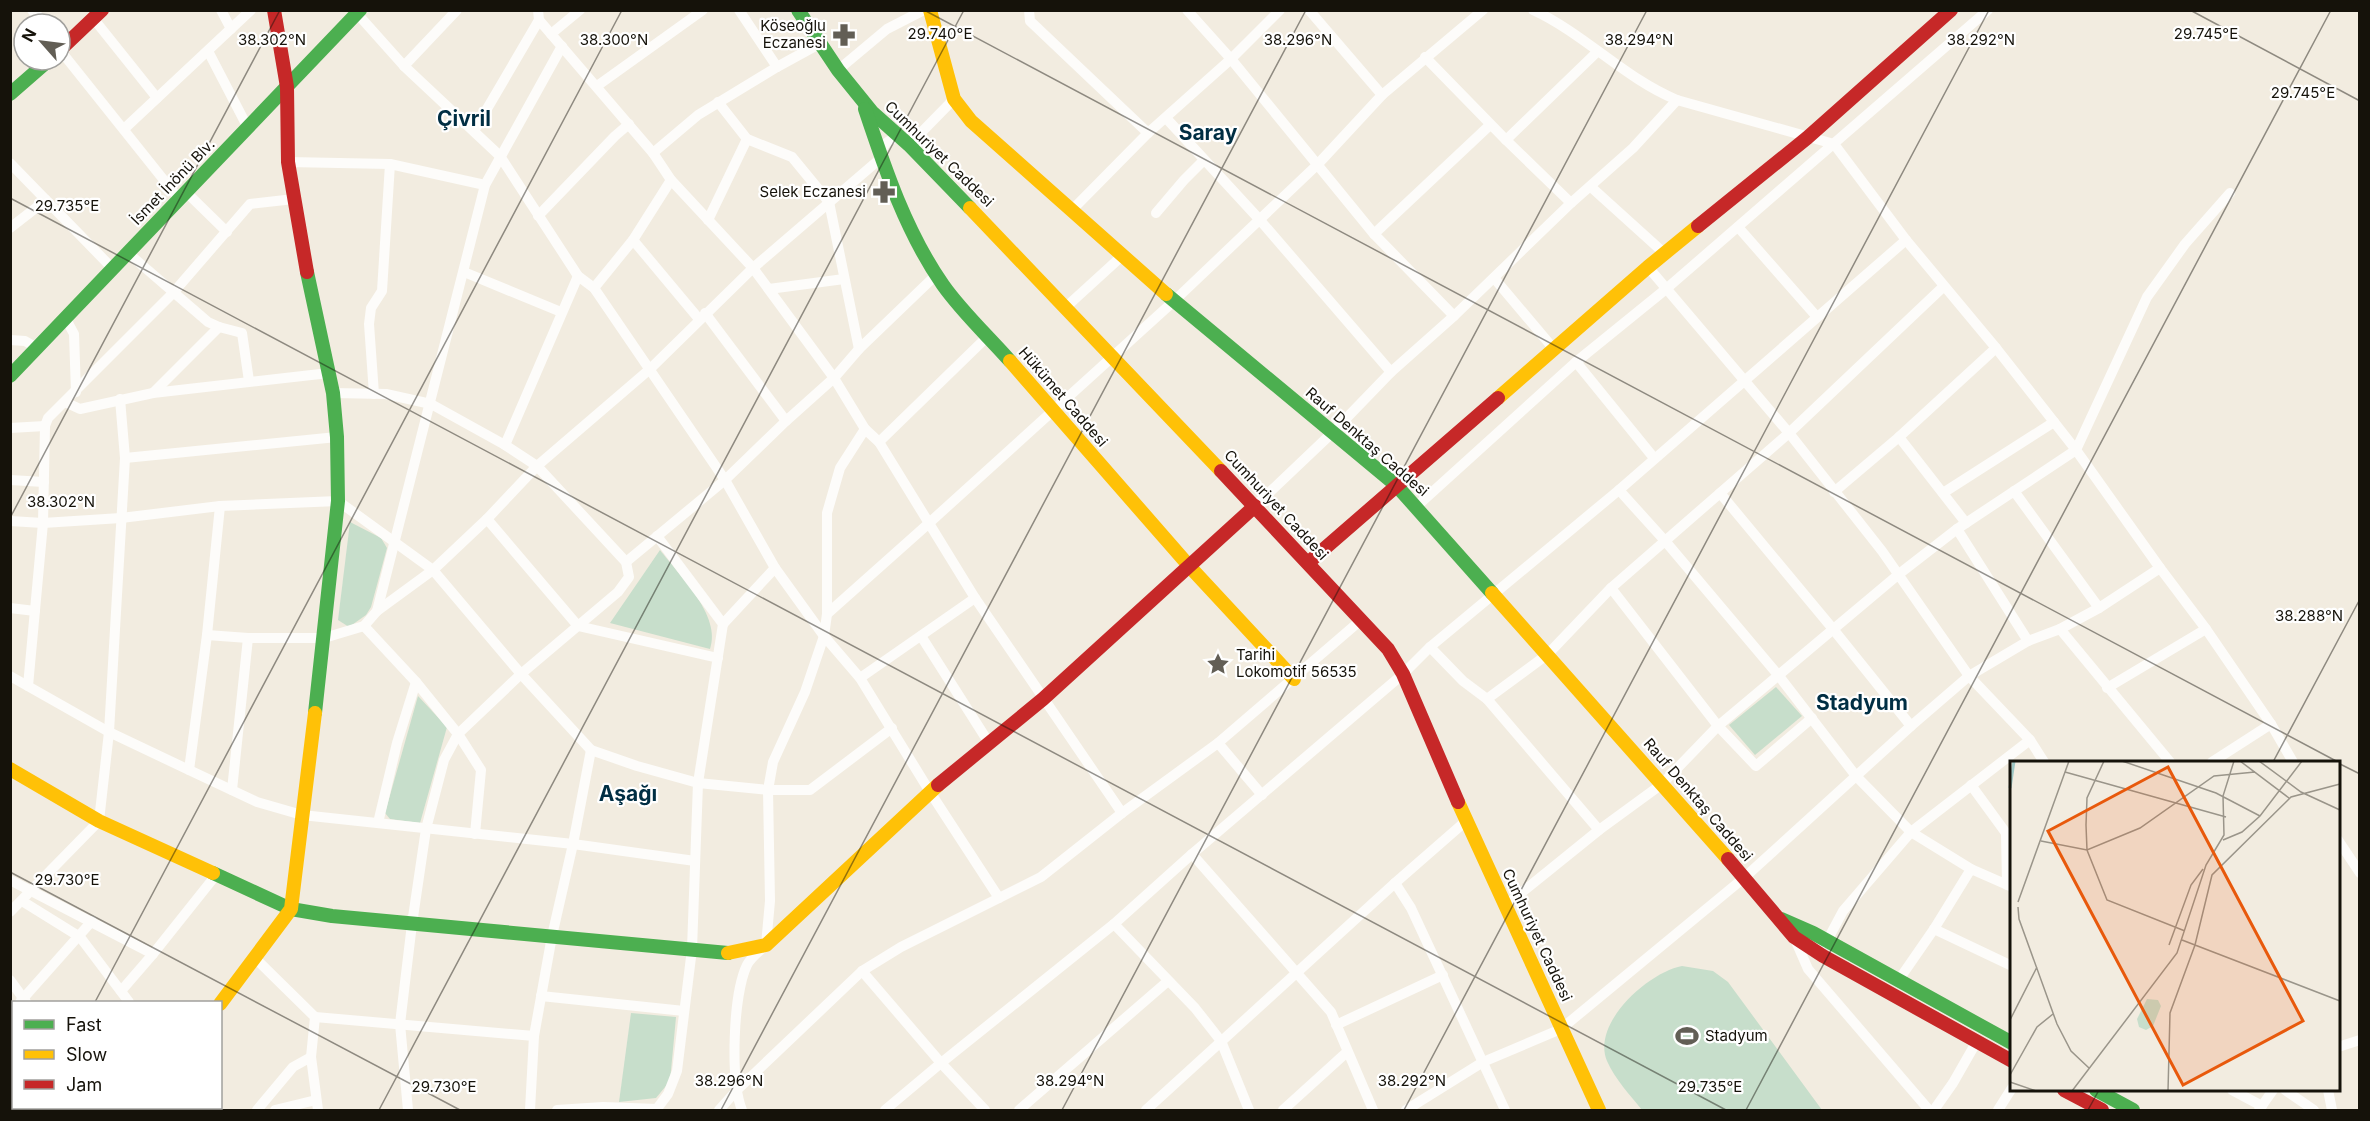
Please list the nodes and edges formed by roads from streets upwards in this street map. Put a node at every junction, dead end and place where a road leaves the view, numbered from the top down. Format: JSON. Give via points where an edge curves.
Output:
{"nodes":[{"id":1,"x":221,"y":10,"type":"edge"},
{"id":2,"x":251,"y":10,"type":"edge"},
{"id":3,"x":274,"y":10,"type":"edge"},
{"id":4,"x":457,"y":10,"type":"edge"},
{"id":5,"x":580,"y":10,"type":"edge"},
{"id":6,"x":704,"y":10,"type":"edge"},
{"id":7,"x":739,"y":10,"type":"edge"},
{"id":8,"x":798,"y":10,"type":"edge"},
{"id":9,"x":924,"y":10,"type":"edge"},
{"id":10,"x":930,"y":10,"type":"edge"},
{"id":11,"x":1029,"y":10,"type":"edge"},
{"id":12,"x":1187,"y":10,"type":"edge"},
{"id":13,"x":1280,"y":10,"type":"edge"},
{"id":14,"x":1309,"y":10,"type":"edge"},
{"id":15,"x":1483,"y":10,"type":"edge"},
{"id":16,"x":1533,"y":10,"type":"edge"},
{"id":17,"x":1951,"y":10,"type":"edge"},
{"id":18,"x":1988,"y":10,"type":"edge"},
{"id":19,"x":357,"y":12,"type":"edge"},
{"id":20,"x":97,"y":14,"type":"edge"},
{"id":21,"x":539,"y":15,"type":"edge"},
{"id":22,"x":231,"y":29,"type":"junction"},
{"id":23,"x":551,"y":34,"type":"junction"},
{"id":24,"x":72,"y":35,"type":"edge"},
{"id":25,"x":819,"y":44,"type":"junction"},
{"id":26,"x":562,"y":46,"type":"junction"},
{"id":27,"x":208,"y":51,"type":"junction"},
{"id":28,"x":1598,"y":52,"type":"junction"},
{"id":29,"x":72,"y":57,"type":"edge"},
{"id":30,"x":1425,"y":57,"type":"junction"},
{"id":31,"x":1231,"y":59,"type":"junction"},
{"id":32,"x":404,"y":66,"type":"junction"},
{"id":33,"x":777,"y":67,"type":"junction"},
{"id":34,"x":838,"y":70,"type":"junction"},
{"id":35,"x":35,"y":72,"type":"edge"},
{"id":36,"x":597,"y":86,"type":"junction"},
{"id":37,"x":287,"y":87,"type":"junction"},
{"id":38,"x":10,"y":94,"type":"edge"},
{"id":39,"x":1382,"y":95,"type":"junction"},
{"id":40,"x":157,"y":98,"type":"junction"},
{"id":41,"x":954,"y":99,"type":"junction"},
{"id":42,"x":1677,"y":100,"type":"junction"},
{"id":43,"x":862,"y":101,"type":"junction"},
{"id":44,"x":718,"y":102,"type":"junction"},
{"id":45,"x":1166,"y":118,"type":"junction"},
{"id":46,"x":629,"y":124,"type":"junction"},
{"id":47,"x":1490,"y":125,"type":"junction"},
{"id":48,"x":248,"y":128,"type":"junction"},
{"id":49,"x":124,"y":129,"type":"junction"},
{"id":50,"x":474,"y":131,"type":"junction"},
{"id":51,"x":1148,"y":133,"type":"junction"},
{"id":52,"x":1807,"y":138,"type":"junction"},
{"id":53,"x":747,"y":140,"type":"junction"},
{"id":54,"x":1506,"y":140,"type":"junction"},
{"id":55,"x":904,"y":141,"type":"junction"},
{"id":56,"x":1834,"y":144,"type":"junction"},
{"id":57,"x":654,"y":153,"type":"junction"},
{"id":58,"x":500,"y":156,"type":"junction"},
{"id":59,"x":881,"y":158,"type":"junction"},
{"id":60,"x":1204,"y":160,"type":"junction"},
{"id":61,"x":288,"y":162,"type":"junction"},
{"id":62,"x":10,"y":163,"type":"edge"},
{"id":63,"x":390,"y":164,"type":"junction"},
{"id":64,"x":1318,"y":164,"type":"junction"},
{"id":65,"x":671,"y":180,"type":"junction"},
{"id":66,"x":485,"y":185,"type":"junction"},
{"id":67,"x":1592,"y":187,"type":"junction"},
{"id":68,"x":2230,"y":193,"type":"dead end"},
{"id":69,"x":183,"y":196,"type":"junction"},
{"id":70,"x":294,"y":199,"type":"junction"},
{"id":71,"x":46,"y":200,"type":"junction"},
{"id":72,"x":829,"y":202,"type":"junction"},
{"id":73,"x":1571,"y":203,"type":"junction"},
{"id":74,"x":1071,"y":211,"type":"junction"},
{"id":75,"x":1156,"y":213,"type":"dead end"},
{"id":76,"x":538,"y":216,"type":"junction"},
{"id":77,"x":1259,"y":219,"type":"junction"},
{"id":78,"x":708,"y":220,"type":"junction"},
{"id":79,"x":1738,"y":227,"type":"junction"},
{"id":80,"x":10,"y":228,"type":"edge"},
{"id":81,"x":228,"y":232,"type":"junction"},
{"id":82,"x":1374,"y":234,"type":"junction"},
{"id":83,"x":633,"y":240,"type":"junction"},
{"id":84,"x":1906,"y":240,"type":"junction"},
{"id":85,"x":128,"y":253,"type":"junction"},
{"id":86,"x":1664,"y":253,"type":"junction"},
{"id":87,"x":1122,"y":255,"type":"junction"},
{"id":88,"x":1648,"y":267,"type":"junction"},
{"id":89,"x":753,"y":268,"type":"junction"},
{"id":90,"x":113,"y":269,"type":"junction"},
{"id":91,"x":464,"y":272,"type":"junction"},
{"id":92,"x":936,"y":275,"type":"junction"},
{"id":93,"x":578,"y":276,"type":"junction"},
{"id":94,"x":1494,"y":278,"type":"junction"},
{"id":95,"x":844,"y":279,"type":"junction"},
{"id":96,"x":1943,"y":286,"type":"junction"},
{"id":97,"x":594,"y":288,"type":"junction"},
{"id":98,"x":769,"y":289,"type":"junction"},
{"id":99,"x":1666,"y":289,"type":"junction"},
{"id":100,"x":172,"y":293,"type":"junction"},
{"id":101,"x":1174,"y":301,"type":"junction"},
{"id":102,"x":1066,"y":307,"type":"junction"},
{"id":103,"x":561,"y":312,"type":"junction"},
{"id":104,"x":702,"y":316,"type":"junction"},
{"id":105,"x":1454,"y":316,"type":"junction"},
{"id":106,"x":1817,"y":317,"type":"junction"},
{"id":107,"x":66,"y":319,"type":"junction"},
{"id":108,"x":219,"y":327,"type":"junction"},
{"id":109,"x":988,"y":336,"type":"junction"},
{"id":110,"x":10,"y":340,"type":"edge"},
{"id":111,"x":37,"y":348,"type":"junction"},
{"id":112,"x":1553,"y":348,"type":"junction"},
{"id":113,"x":1996,"y":348,"type":"junction"},
{"id":114,"x":859,"y":349,"type":"junction"},
{"id":115,"x":1113,"y":356,"type":"junction"},
{"id":116,"x":1576,"y":362,"type":"junction"},
{"id":117,"x":650,"y":369,"type":"junction"},
{"id":118,"x":1391,"y":372,"type":"junction"},
{"id":119,"x":329,"y":373,"type":"junction"},
{"id":120,"x":10,"y":376,"type":"edge"},
{"id":121,"x":834,"y":378,"type":"junction"},
{"id":122,"x":1743,"y":380,"type":"junction"},
{"id":123,"x":249,"y":381,"type":"junction"},
{"id":124,"x":76,"y":392,"type":"junction"},
{"id":125,"x":153,"y":393,"type":"junction"},
{"id":126,"x":333,"y":393,"type":"junction"},
{"id":127,"x":374,"y":394,"type":"junction"},
{"id":128,"x":120,"y":399,"type":"junction"},
{"id":129,"x":64,"y":402,"type":"junction"},
{"id":130,"x":431,"y":404,"type":"junction"},
{"id":131,"x":1053,"y":411,"type":"junction"},
{"id":132,"x":786,"y":421,"type":"junction"},
{"id":133,"x":2054,"y":422,"type":"junction"},
{"id":134,"x":45,"y":426,"type":"junction"},
{"id":135,"x":10,"y":428,"type":"edge"},
{"id":136,"x":865,"y":429,"type":"junction"},
{"id":137,"x":1333,"y":432,"type":"junction"},
{"id":138,"x":1789,"y":433,"type":"junction"},
{"id":139,"x":337,"y":437,"type":"junction"},
{"id":140,"x":1899,"y":437,"type":"junction"},
{"id":141,"x":879,"y":442,"type":"junction"},
{"id":142,"x":505,"y":446,"type":"junction"},
{"id":143,"x":2076,"y":450,"type":"junction"},
{"id":144,"x":124,"y":458,"type":"junction"},
{"id":145,"x":1654,"y":458,"type":"junction"},
{"id":146,"x":537,"y":466,"type":"junction"},
{"id":147,"x":10,"y":480,"type":"edge"},
{"id":148,"x":725,"y":480,"type":"junction"},
{"id":149,"x":44,"y":482,"type":"junction"},
{"id":150,"x":1396,"y":485,"type":"junction"},
{"id":151,"x":1618,"y":490,"type":"junction"},
{"id":152,"x":2014,"y":491,"type":"junction"},
{"id":153,"x":1834,"y":492,"type":"junction"},
{"id":154,"x":1720,"y":493,"type":"junction"},
{"id":155,"x":1943,"y":494,"type":"junction"},
{"id":156,"x":338,"y":501,"type":"junction"},
{"id":157,"x":220,"y":506,"type":"junction"},
{"id":158,"x":1254,"y":506,"type":"junction"},
{"id":159,"x":1417,"y":506,"type":"junction"},
{"id":160,"x":121,"y":518,"type":"junction"},
{"id":161,"x":487,"y":519,"type":"junction"},
{"id":162,"x":10,"y":521,"type":"edge"},
{"id":163,"x":43,"y":523,"type":"junction"},
{"id":164,"x":928,"y":524,"type":"junction"},
{"id":165,"x":1962,"y":526,"type":"junction"},
{"id":166,"x":657,"y":536,"type":"junction"},
{"id":167,"x":395,"y":541,"type":"junction"},
{"id":168,"x":1666,"y":542,"type":"junction"},
{"id":169,"x":626,"y":562,"type":"junction"},
{"id":170,"x":1309,"y":562,"type":"junction"},
{"id":171,"x":1190,"y":567,"type":"junction"},
{"id":172,"x":775,"y":568,"type":"junction"},
{"id":173,"x":2160,"y":568,"type":"junction"},
{"id":174,"x":433,"y":570,"type":"junction"},
{"id":175,"x":1899,"y":574,"type":"junction"},
{"id":176,"x":1611,"y":588,"type":"junction"},
{"id":177,"x":1493,"y":594,"type":"junction"},
{"id":178,"x":975,"y":598,"type":"junction"},
{"id":179,"x":10,"y":608,"type":"edge"},
{"id":180,"x":2099,"y":608,"type":"junction"},
{"id":181,"x":35,"y":611,"type":"junction"},
{"id":182,"x":377,"y":611,"type":"junction"},
{"id":183,"x":826,"y":614,"type":"junction"},
{"id":184,"x":1361,"y":620,"type":"junction"},
{"id":185,"x":723,"y":624,"type":"junction"},
{"id":186,"x":364,"y":626,"type":"junction"},
{"id":187,"x":578,"y":626,"type":"junction"},
{"id":188,"x":1833,"y":628,"type":"junction"},
{"id":189,"x":2206,"y":628,"type":"junction"},
{"id":190,"x":2060,"y":629,"type":"junction"},
{"id":191,"x":207,"y":635,"type":"junction"},
{"id":192,"x":824,"y":636,"type":"junction"},
{"id":193,"x":921,"y":636,"type":"junction"},
{"id":194,"x":248,"y":638,"type":"junction"},
{"id":195,"x":324,"y":638,"type":"junction"},
{"id":196,"x":2028,"y":641,"type":"junction"},
{"id":197,"x":1430,"y":647,"type":"junction"},
{"id":198,"x":1548,"y":654,"type":"junction"},
{"id":199,"x":718,"y":658,"type":"junction"},
{"id":200,"x":521,"y":674,"type":"junction"},
{"id":201,"x":1403,"y":674,"type":"junction"},
{"id":202,"x":10,"y":676,"type":"edge"},
{"id":203,"x":1779,"y":676,"type":"junction"},
{"id":204,"x":1969,"y":676,"type":"junction"},
{"id":205,"x":860,"y":678,"type":"junction"},
{"id":206,"x":1294,"y":679,"type":"junction"},
{"id":207,"x":416,"y":682,"type":"junction"},
{"id":208,"x":28,"y":686,"type":"junction"},
{"id":209,"x":2107,"y":687,"type":"junction"},
{"id":210,"x":1043,"y":699,"type":"junction"},
{"id":211,"x":1487,"y":699,"type":"junction"},
{"id":212,"x":1812,"y":718,"type":"junction"},
{"id":213,"x":2271,"y":724,"type":"junction"},
{"id":214,"x":1718,"y":726,"type":"junction"},
{"id":215,"x":1911,"y":726,"type":"junction"},
{"id":216,"x":892,"y":728,"type":"junction"},
{"id":217,"x":110,"y":732,"type":"junction"},
{"id":218,"x":458,"y":734,"type":"junction"},
{"id":219,"x":2030,"y":740,"type":"junction"},
{"id":220,"x":989,"y":743,"type":"junction"},
{"id":221,"x":1218,"y":743,"type":"junction"},
{"id":222,"x":591,"y":750,"type":"junction"},
{"id":223,"x":2043,"y":761,"type":"edge"},
{"id":224,"x":2169,"y":761,"type":"edge"},
{"id":225,"x":2214,"y":761,"type":"edge"},
{"id":226,"x":2292,"y":761,"type":"edge"},
{"id":227,"x":10,"y":769,"type":"edge"},
{"id":228,"x":189,"y":770,"type":"junction"},
{"id":229,"x":1856,"y":776,"type":"junction"},
{"id":230,"x":698,"y":783,"type":"junction"},
{"id":231,"x":1662,"y":784,"type":"junction"},
{"id":232,"x":1971,"y":786,"type":"junction"},
{"id":233,"x":232,"y":790,"type":"junction"},
{"id":234,"x":768,"y":790,"type":"junction"},
{"id":235,"x":930,"y":792,"type":"junction"},
{"id":236,"x":1262,"y":795,"type":"junction"},
{"id":237,"x":1122,"y":813,"type":"junction"},
{"id":238,"x":302,"y":815,"type":"junction"},
{"id":239,"x":99,"y":820,"type":"junction"},
{"id":240,"x":1466,"y":821,"type":"junction"},
{"id":241,"x":378,"y":824,"type":"junction"},
{"id":242,"x":426,"y":829,"type":"junction"},
{"id":243,"x":1599,"y":830,"type":"junction"},
{"id":244,"x":1911,"y":832,"type":"junction"},
{"id":245,"x":475,"y":834,"type":"junction"},
{"id":246,"x":573,"y":844,"type":"junction"},
{"id":247,"x":1192,"y":854,"type":"junction"},
{"id":248,"x":2342,"y":855,"type":"edge"},
{"id":249,"x":695,"y":861,"type":"junction"},
{"id":250,"x":1971,"y":869,"type":"junction"},
{"id":251,"x":2360,"y":873,"type":"edge"},
{"id":252,"x":216,"y":875,"type":"junction"},
{"id":253,"x":1745,"y":878,"type":"junction"},
{"id":254,"x":10,"y":880,"type":"edge"},
{"id":255,"x":1395,"y":883,"type":"junction"},
{"id":256,"x":2009,"y":886,"type":"edge"},
{"id":257,"x":32,"y":891,"type":"junction"},
{"id":258,"x":999,"y":898,"type":"junction"},
{"id":259,"x":22,"y":901,"type":"junction"},
{"id":260,"x":1505,"y":906,"type":"junction"},
{"id":261,"x":291,"y":909,"type":"junction"},
{"id":262,"x":10,"y":912,"type":"edge"},
{"id":263,"x":1780,"y":918,"type":"junction"},
{"id":264,"x":92,"y":921,"type":"junction"},
{"id":265,"x":412,"y":924,"type":"junction"},
{"id":266,"x":1114,"y":924,"type":"junction"},
{"id":267,"x":1934,"y":929,"type":"junction"},
{"id":268,"x":552,"y":936,"type":"junction"},
{"id":269,"x":80,"y":937,"type":"junction"},
{"id":270,"x":1794,"y":937,"type":"junction"},
{"id":271,"x":1827,"y":941,"type":"junction"},
{"id":272,"x":766,"y":945,"type":"junction"},
{"id":273,"x":692,"y":949,"type":"junction"},
{"id":274,"x":1814,"y":950,"type":"junction"},
{"id":275,"x":153,"y":954,"type":"junction"},
{"id":276,"x":256,"y":959,"type":"junction"},
{"id":277,"x":2010,"y":965,"type":"edge"},
{"id":278,"x":862,"y":971,"type":"junction"},
{"id":279,"x":1298,"y":971,"type":"junction"},
{"id":280,"x":1443,"y":975,"type":"junction"},
{"id":281,"x":10,"y":980,"type":"edge"},
{"id":282,"x":1168,"y":981,"type":"junction"},
{"id":283,"x":1898,"y":981,"type":"junction"},
{"id":284,"x":121,"y":991,"type":"junction"},
{"id":285,"x":541,"y":996,"type":"junction"},
{"id":286,"x":24,"y":1001,"type":"edge"},
{"id":287,"x":128,"y":1001,"type":"edge"},
{"id":288,"x":222,"y":1002,"type":"edge"},
{"id":289,"x":684,"y":1011,"type":"junction"},
{"id":290,"x":315,"y":1017,"type":"junction"},
{"id":291,"x":400,"y":1024,"type":"junction"},
{"id":292,"x":1336,"y":1025,"type":"junction"},
{"id":293,"x":1561,"y":1029,"type":"junction"},
{"id":294,"x":534,"y":1036,"type":"junction"},
{"id":295,"x":2360,"y":1040,"type":"edge"},
{"id":296,"x":1221,"y":1041,"type":"junction"},
{"id":297,"x":1977,"y":1041,"type":"junction"},
{"id":298,"x":2010,"y":1042,"type":"edge"},
{"id":299,"x":2340,"y":1046,"type":"edge"},
{"id":300,"x":1347,"y":1052,"type":"junction"},
{"id":301,"x":311,"y":1057,"type":"junction"},
{"id":302,"x":2010,"y":1060,"type":"edge"},
{"id":303,"x":1483,"y":1062,"type":"junction"},
{"id":304,"x":940,"y":1063,"type":"junction"},
{"id":305,"x":737,"y":1090,"type":"junction"},
{"id":306,"x":2010,"y":1091,"type":"edge"},
{"id":307,"x":2068,"y":1091,"type":"edge"},
{"id":308,"x":2235,"y":1091,"type":"edge"},
{"id":309,"x":2272,"y":1091,"type":"edge"},
{"id":310,"x":2288,"y":1091,"type":"edge"},
{"id":311,"x":2328,"y":1091,"type":"edge"},
{"id":312,"x":2115,"y":1094,"type":"edge"},
{"id":313,"x":317,"y":1105,"type":"edge"},
{"id":314,"x":2260,"y":1108,"type":"edge"},
{"id":315,"x":604,"y":1109,"type":"edge"},
{"id":316,"x":257,"y":1110,"type":"edge"},
{"id":317,"x":275,"y":1110,"type":"edge"},
{"id":318,"x":408,"y":1110,"type":"edge"},
{"id":319,"x":530,"y":1110,"type":"edge"},
{"id":320,"x":557,"y":1110,"type":"edge"},
{"id":321,"x":656,"y":1110,"type":"edge"},
{"id":322,"x":719,"y":1110,"type":"edge"},
{"id":323,"x":742,"y":1110,"type":"edge"},
{"id":324,"x":885,"y":1110,"type":"edge"},
{"id":325,"x":985,"y":1110,"type":"edge"},
{"id":326,"x":1019,"y":1110,"type":"edge"},
{"id":327,"x":1146,"y":1110,"type":"edge"},
{"id":328,"x":1249,"y":1110,"type":"edge"},
{"id":329,"x":1283,"y":1110,"type":"edge"},
{"id":330,"x":1373,"y":1110,"type":"edge"},
{"id":331,"x":1406,"y":1110,"type":"edge"},
{"id":332,"x":1505,"y":1110,"type":"edge"},
{"id":333,"x":1599,"y":1110,"type":"edge"},
{"id":334,"x":1931,"y":1110,"type":"edge"},
{"id":335,"x":1998,"y":1110,"type":"edge"},
{"id":336,"x":2102,"y":1110,"type":"edge"},
{"id":337,"x":2133,"y":1110,"type":"edge"},
{"id":338,"x":2314,"y":1110,"type":"edge"},
{"id":339,"x":2332,"y":1110,"type":"edge"}],
"edges":[{"from":1,"to":22,"type":"street"},
{"from":2,"to":22,"type":"street"},
{"from":3,"to":37,"type":"street"},
{"from":4,"to":32,"type":"street"},
{"from":5,"to":23,"type":"street"},
{"from":6,"to":36,"type":"street"},
{"from":7,"to":33,"type":"street"},
{"from":8,"to":25,"type":"street","name":"Cumhuriyet Caddesi"},
{"from":9,"to":34,"type":"street","via":[[887,28]]},
{"from":10,"to":41,"type":"street","name":"Rauf Denktaş Caddesi"},
{"from":11,"to":51,"type":"street","via":[[1030,21]]},
{"from":12,"to":31,"type":"street"},
{"from":13,"to":31,"type":"street"},
{"from":14,"to":39,"type":"street"},
{"from":15,"to":30,"type":"street"},
{"from":16,"to":28,"type":"street"},
{"from":17,"to":52,"type":"street"},
{"from":18,"to":56,"type":"street"},
{"from":19,"to":32,"type":"street"},
{"from":19,"to":37,"type":"street","name":"İsmet İnönü Blv."},
{"from":20,"to":24,"type":"street"},
{"from":20,"to":40,"type":"street"},
{"from":21,"to":23,"type":"street"},
{"from":21,"to":50,"type":"street"},
{"from":22,"to":27,"type":"street"},
{"from":23,"to":26,"type":"street"},
{"from":25,"to":33,"type":"street"},
{"from":25,"to":34,"type":"street","name":"Cumhuriyet Caddesi"},
{"from":26,"to":36,"type":"street"},
{"from":26,"to":58,"type":"street"},
{"from":27,"to":40,"type":"street"},
{"from":27,"to":48,"type":"street"},
{"from":28,"to":42,"type":"street","via":[[1641,82]]},
{"from":28,"to":54,"type":"street"},
{"from":29,"to":49,"type":"street"},
{"from":30,"to":39,"type":"street"},
{"from":30,"to":47,"type":"street"},
{"from":31,"to":45,"type":"street"},
{"from":31,"to":64,"type":"street"},
{"from":32,"to":50,"type":"street"},
{"from":33,"to":44,"type":"street"},
{"from":34,"to":43,"type":"street","name":"Cumhuriyet Caddesi"},
{"from":35,"to":38,"type":"street"},
{"from":36,"to":46,"type":"street"},
{"from":37,"to":48,"type":"street","name":"İsmet İnönü Blv."},
{"from":37,"to":61,"type":"street"},
{"from":39,"to":64,"type":"street"},
{"from":40,"to":49,"type":"street"},
{"from":41,"to":55,"type":"street"},
{"from":41,"to":74,"type":"street","name":"Rauf Denktaş Caddesi","via":[[971,121]]},
{"from":42,"to":52,"type":"street"},
{"from":42,"to":67,"type":"street"},
{"from":43,"to":55,"type":"street","name":"Cumhuriyet Caddesi"},
{"from":43,"to":59,"type":"street","name":"Hükümet Caddesi"},
{"from":44,"to":53,"type":"street"},
{"from":44,"to":57,"type":"street"},
{"from":45,"to":51,"type":"street"},
{"from":45,"to":60,"type":"street"},
{"from":46,"to":57,"type":"street"},
{"from":46,"to":76,"type":"street"},
{"from":47,"to":54,"type":"street"},
{"from":47,"to":82,"type":"street"},
{"from":48,"to":69,"type":"street","name":"İsmet İnönü Blv."},
{"from":49,"to":69,"type":"street"},
{"from":50,"to":58,"type":"street"},
{"from":51,"to":74,"type":"street"},
{"from":52,"to":56,"type":"street"},
{"from":52,"to":86,"type":"street"},
{"from":53,"to":72,"type":"street","via":[[792,157]]},
{"from":53,"to":78,"type":"street"},
{"from":54,"to":73,"type":"street"},
{"from":55,"to":59,"type":"street","via":[[887,141]]},
{"from":55,"to":102,"type":"street","name":"Cumhuriyet Caddesi"},
{"from":56,"to":79,"type":"street"},
{"from":56,"to":84,"type":"street"},
{"from":57,"to":65,"type":"street"},
{"from":58,"to":66,"type":"street"},
{"from":58,"to":76,"type":"street"},
{"from":59,"to":72,"type":"street"},
{"from":59,"to":92,"type":"street","name":"Hükümet Caddesi","via":[[904,214]]},
{"from":60,"to":75,"type":"street"},
{"from":60,"to":77,"type":"street"},
{"from":61,"to":63,"type":"street"},
{"from":61,"to":70,"type":"street"},
{"from":62,"to":71,"type":"street"},
{"from":63,"to":66,"type":"street"},
{"from":63,"to":127,"type":"street","via":[[382,291],[371,308],[369,324]]},
{"from":64,"to":77,"type":"street"},
{"from":64,"to":82,"type":"street"},
{"from":65,"to":78,"type":"street"},
{"from":65,"to":83,"type":"street"},
{"from":66,"to":91,"type":"street"},
{"from":67,"to":73,"type":"street"},
{"from":67,"to":86,"type":"street"},
{"from":68,"to":143,"type":"street","via":[[2147,297]]},
{"from":69,"to":81,"type":"street"},
{"from":69,"to":85,"type":"street","name":"İsmet İnönü Blv."},
{"from":70,"to":81,"type":"street","via":[[250,204]]},
{"from":70,"to":119,"type":"street"},
{"from":71,"to":80,"type":"street"},
{"from":71,"to":90,"type":"street"},
{"from":72,"to":89,"type":"street"},
{"from":72,"to":95,"type":"street"},
{"from":73,"to":94,"type":"street"},
{"from":74,"to":87,"type":"street","name":"Rauf Denktaş Caddesi"},
{"from":76,"to":93,"type":"street"},
{"from":77,"to":101,"type":"street"},
{"from":77,"to":118,"type":"street"},
{"from":78,"to":89,"type":"street"},
{"from":79,"to":99,"type":"street"},
{"from":79,"to":106,"type":"street"},
{"from":81,"to":100,"type":"street"},
{"from":82,"to":105,"type":"street"},
{"from":83,"to":97,"type":"street"},
{"from":83,"to":104,"type":"street"},
{"from":84,"to":96,"type":"street"},
{"from":84,"to":106,"type":"street"},
{"from":85,"to":90,"type":"street","name":"İsmet İnönü Blv."},
{"from":85,"to":100,"type":"street"},
{"from":86,"to":88,"type":"street"},
{"from":87,"to":101,"type":"street","name":"Rauf Denktaş Caddesi"},
{"from":87,"to":102,"type":"street"},
{"from":88,"to":99,"type":"street"},
{"from":88,"to":112,"type":"street"},
{"from":89,"to":98,"type":"street"},
{"from":89,"to":104,"type":"street"},
{"from":90,"to":107,"type":"street","name":"İsmet İnönü Blv."},
{"from":91,"to":103,"type":"street"},
{"from":91,"to":130,"type":"street"},
{"from":92,"to":109,"type":"street","name":"Hükümet Caddesi"},
{"from":92,"to":114,"type":"street"},
{"from":93,"to":97,"type":"street"},
{"from":93,"to":103,"type":"street"},
{"from":94,"to":105,"type":"street"},
{"from":94,"to":112,"type":"street"},
{"from":95,"to":98,"type":"street"},
{"from":95,"to":114,"type":"street"},
{"from":96,"to":113,"type":"street"},
{"from":96,"to":138,"type":"street"},
{"from":97,"to":117,"type":"street"},
{"from":98,"to":121,"type":"street"},
{"from":99,"to":116,"type":"street"},
{"from":99,"to":122,"type":"street"},
{"from":100,"to":108,"type":"street"},
{"from":100,"to":124,"type":"street"},
{"from":101,"to":115,"type":"street"},
{"from":101,"to":137,"type":"street","name":"Rauf Denktaş Caddesi"},
{"from":102,"to":115,"type":"street","name":"Cumhuriyet Caddesi"},
{"from":103,"to":142,"type":"street"},
{"from":104,"to":117,"type":"street"},
{"from":104,"to":132,"type":"street"},
{"from":105,"to":118,"type":"street"},
{"from":106,"to":122,"type":"street"},
{"from":107,"to":111,"type":"street","name":"İsmet İnönü Blv."},
{"from":107,"to":124,"type":"street","via":[[74,334]]},
{"from":108,"to":123,"type":"street","via":[[242,333]]},
{"from":108,"to":125,"type":"street"},
{"from":109,"to":131,"type":"street","name":"Hükümet Caddesi"},
{"from":109,"to":141,"type":"street"},
{"from":110,"to":111,"type":"street","via":[[25,341]]},
{"from":111,"to":120,"type":"street","name":"İsmet İnönü Blv."},
{"from":112,"to":150,"type":"street"},
{"from":113,"to":133,"type":"street"},
{"from":113,"to":140,"type":"street"},
{"from":114,"to":121,"type":"street"},
{"from":115,"to":131,"type":"street"},
{"from":115,"to":158,"type":"street","name":"Cumhuriyet Caddesi"},
{"from":116,"to":145,"type":"street"},
{"from":116,"to":159,"type":"street"},
{"from":117,"to":146,"type":"street"},
{"from":117,"to":148,"type":"street"},
{"from":118,"to":137,"type":"street"},
{"from":119,"to":123,"type":"street"},
{"from":119,"to":126,"type":"street"},
{"from":121,"to":132,"type":"street"},
{"from":121,"to":136,"type":"street"},
{"from":122,"to":138,"type":"street"},
{"from":122,"to":145,"type":"street"},
{"from":123,"to":125,"type":"street"},
{"from":124,"to":129,"type":"street"},
{"from":125,"to":128,"type":"street"},
{"from":126,"to":127,"type":"street"},
{"from":126,"to":139,"type":"street"},
{"from":127,"to":130,"type":"street"},
{"from":128,"to":129,"type":"street","via":[[80,409]]},
{"from":128,"to":144,"type":"street"},
{"from":129,"to":134,"type":"street"},
{"from":130,"to":142,"type":"street"},
{"from":130,"to":167,"type":"street"},
{"from":131,"to":164,"type":"street"},
{"from":131,"to":171,"type":"street","name":"Hükümet Caddesi"},
{"from":132,"to":148,"type":"street"},
{"from":133,"to":143,"type":"street"},
{"from":133,"to":155,"type":"street"},
{"from":134,"to":135,"type":"street"},
{"from":134,"to":149,"type":"street"},
{"from":136,"to":141,"type":"street"},
{"from":136,"to":183,"type":"street","via":[[840,468],[827,513]]},
{"from":137,"to":150,"type":"street","name":"Rauf Denktaş Caddesi"},
{"from":137,"to":158,"type":"street"},
{"from":138,"to":153,"type":"street"},
{"from":138,"to":154,"type":"street"},
{"from":139,"to":144,"type":"street"},
{"from":139,"to":156,"type":"street"},
{"from":140,"to":153,"type":"street"},
{"from":140,"to":155,"type":"street"},
{"from":141,"to":164,"type":"street"},
{"from":142,"to":146,"type":"street"},
{"from":143,"to":152,"type":"street"},
{"from":143,"to":173,"type":"street"},
{"from":144,"to":160,"type":"street"},
{"from":145,"to":151,"type":"street"},
{"from":146,"to":161,"type":"street"},
{"from":146,"to":169,"type":"street"},
{"from":147,"to":149,"type":"street"},
{"from":148,"to":166,"type":"street"},
{"from":148,"to":172,"type":"street"},
{"from":149,"to":163,"type":"street"},
{"from":150,"to":159,"type":"street","name":"Rauf Denktaş Caddesi"},
{"from":150,"to":170,"type":"street"},
{"from":151,"to":168,"type":"street"},
{"from":151,"to":177,"type":"street"},
{"from":152,"to":165,"type":"street"},
{"from":152,"to":180,"type":"street"},
{"from":153,"to":175,"type":"street"},
{"from":154,"to":168,"type":"street"},
{"from":154,"to":188,"type":"street"},
{"from":155,"to":165,"type":"street"},
{"from":156,"to":157,"type":"street"},
{"from":156,"to":167,"type":"street"},
{"from":156,"to":195,"type":"street"},
{"from":157,"to":160,"type":"street"},
{"from":157,"to":191,"type":"street"},
{"from":158,"to":170,"type":"street","name":"Cumhuriyet Caddesi"},
{"from":158,"to":171,"type":"street"},
{"from":159,"to":177,"type":"street","name":"Rauf Denktaş Caddesi"},
{"from":160,"to":163,"type":"street"},
{"from":160,"to":217,"type":"street"},
{"from":161,"to":174,"type":"street"},
{"from":161,"to":187,"type":"street"},
{"from":162,"to":163,"type":"street"},
{"from":163,"to":181,"type":"street"},
{"from":164,"to":178,"type":"street"},
{"from":164,"to":183,"type":"street"},
{"from":165,"to":175,"type":"street"},
{"from":165,"to":196,"type":"street"},
{"from":166,"to":169,"type":"street"},
{"from":166,"to":185,"type":"street"},
{"from":167,"to":174,"type":"street"},
{"from":167,"to":182,"type":"street"},
{"from":168,"to":176,"type":"street"},
{"from":168,"to":203,"type":"street"},
{"from":169,"to":187,"type":"street","via":[[629,577],[618,592]]},
{"from":170,"to":184,"type":"street","name":"Cumhuriyet Caddesi"},
{"from":171,"to":206,"type":"street","name":"Hükümet Caddesi"},
{"from":171,"to":210,"type":"street"},
{"from":172,"to":185,"type":"street"},
{"from":172,"to":192,"type":"street"},
{"from":173,"to":180,"type":"street"},
{"from":173,"to":189,"type":"street"},
{"from":174,"to":182,"type":"street"},
{"from":174,"to":200,"type":"street"},
{"from":175,"to":188,"type":"street"},
{"from":175,"to":204,"type":"street"},
{"from":176,"to":198,"type":"street"},
{"from":176,"to":214,"type":"street"},
{"from":177,"to":197,"type":"street"},
{"from":177,"to":198,"type":"street","name":"Rauf Denktaş Caddesi"},
{"from":178,"to":193,"type":"street"},
{"from":178,"to":210,"type":"street"},
{"from":179,"to":181,"type":"street"},
{"from":180,"to":190,"type":"street"},
{"from":181,"to":208,"type":"street"},
{"from":182,"to":186,"type":"street"},
{"from":183,"to":192,"type":"street"},
{"from":184,"to":201,"type":"street","name":"Cumhuriyet Caddesi","via":[[1388,649]]},
{"from":184,"to":206,"type":"street"},
{"from":185,"to":199,"type":"street"},
{"from":186,"to":195,"type":"street"},
{"from":186,"to":207,"type":"street"},
{"from":187,"to":199,"type":"street"},
{"from":187,"to":200,"type":"street"},
{"from":188,"to":203,"type":"street"},
{"from":188,"to":215,"type":"street"},
{"from":189,"to":209,"type":"street"},
{"from":189,"to":213,"type":"street"},
{"from":190,"to":196,"type":"street"},
{"from":190,"to":209,"type":"street"},
{"from":191,"to":194,"type":"street"},
{"from":191,"to":228,"type":"street"},
{"from":192,"to":205,"type":"street"},
{"from":192,"to":234,"type":"street","via":[[805,692],[773,762]]},
{"from":193,"to":205,"type":"street"},
{"from":193,"to":220,"type":"street"},
{"from":194,"to":195,"type":"street"},
{"from":194,"to":233,"type":"street"},
{"from":195,"to":238,"type":"street"},
{"from":196,"to":204,"type":"street"},
{"from":197,"to":201,"type":"street"},
{"from":197,"to":211,"type":"street"},
{"from":198,"to":211,"type":"street"},
{"from":198,"to":231,"type":"street","name":"Rauf Denktaş Caddesi"},
{"from":199,"to":230,"type":"street"},
{"from":200,"to":218,"type":"street"},
{"from":200,"to":222,"type":"street"},
{"from":201,"to":236,"type":"street"},
{"from":201,"to":240,"type":"street","name":"Cumhuriyet Caddesi"},
{"from":202,"to":208,"type":"street"},
{"from":203,"to":212,"type":"street"},
{"from":203,"to":214,"type":"street"},
{"from":204,"to":215,"type":"street"},
{"from":204,"to":219,"type":"street"},
{"from":205,"to":216,"type":"street"},
{"from":206,"to":221,"type":"street"},
{"from":207,"to":218,"type":"street"},
{"from":207,"to":241,"type":"street","via":[[396,743]]},
{"from":208,"to":217,"type":"street"},
{"from":209,"to":224,"type":"street"},
{"from":210,"to":220,"type":"street"},
{"from":210,"to":237,"type":"street"},
{"from":211,"to":243,"type":"street"},
{"from":212,"to":214,"type":"street","via":[[1756,766]]},
{"from":212,"to":229,"type":"street"},
{"from":213,"to":225,"type":"street"},
{"from":213,"to":226,"type":"street"},
{"from":214,"to":231,"type":"street"},
{"from":215,"to":229,"type":"street"},
{"from":216,"to":234,"type":"street","via":[[810,790]]},
{"from":216,"to":235,"type":"street"},
{"from":217,"to":228,"type":"street"},
{"from":217,"to":239,"type":"street"},
{"from":218,"to":242,"type":"street","via":[[444,760]]},
{"from":218,"to":245,"type":"street","via":[[481,770]]},
{"from":219,"to":223,"type":"street"},
{"from":219,"to":232,"type":"street"},
{"from":220,"to":235,"type":"street"},
{"from":221,"to":236,"type":"street"},
{"from":221,"to":237,"type":"street"},
{"from":222,"to":230,"type":"street"},
{"from":222,"to":246,"type":"street"},
{"from":227,"to":239,"type":"street"},
{"from":228,"to":233,"type":"street"},
{"from":229,"to":244,"type":"street"},
{"from":229,"to":253,"type":"street"},
{"from":230,"to":234,"type":"street"},
{"from":230,"to":249,"type":"street"},
{"from":231,"to":243,"type":"street"},
{"from":231,"to":253,"type":"street","name":"Rauf Denktaş Caddesi"},
{"from":232,"to":244,"type":"street"},
{"from":232,"to":256,"type":"street","via":[[2006,833]]},
{"from":233,"to":238,"type":"street"},
{"from":234,"to":272,"type":"street","via":[[770,902]]},
{"from":235,"to":258,"type":"street"},
{"from":235,"to":272,"type":"street"},
{"from":236,"to":247,"type":"street"},
{"from":237,"to":258,"type":"street","via":[[1041,877]]},
{"from":238,"to":241,"type":"street"},
{"from":238,"to":261,"type":"street"},
{"from":239,"to":252,"type":"street"},
{"from":239,"to":257,"type":"street"},
{"from":240,"to":255,"type":"street"},
{"from":240,"to":260,"type":"street","name":"Cumhuriyet Caddesi"},
{"from":241,"to":242,"type":"street"},
{"from":242,"to":245,"type":"street"},
{"from":242,"to":265,"type":"street"},
{"from":243,"to":260,"type":"street"},
{"from":244,"to":250,"type":"street"},
{"from":244,"to":271,"type":"street","via":[[1843,911]]},
{"from":245,"to":246,"type":"street"},
{"from":246,"to":249,"type":"street"},
{"from":246,"to":268,"type":"street"},
{"from":247,"to":266,"type":"street"},
{"from":247,"to":279,"type":"street"},
{"from":248,"to":251,"type":"street"},
{"from":249,"to":273,"type":"street"},
{"from":250,"to":256,"type":"street"},
{"from":250,"to":267,"type":"street"},
{"from":252,"to":261,"type":"street"},
{"from":252,"to":275,"type":"street"},
{"from":253,"to":263,"type":"street","name":"Rauf Denktaş Caddesi"},
{"from":253,"to":293,"type":"street"},
{"from":254,"to":257,"type":"street"},
{"from":255,"to":279,"type":"street"},
{"from":255,"to":280,"type":"street"},
{"from":257,"to":259,"type":"street"},
{"from":257,"to":264,"type":"street"},
{"from":258,"to":278,"type":"street"},
{"from":259,"to":262,"type":"street"},
{"from":259,"to":269,"type":"street"},
{"from":260,"to":293,"type":"street","name":"Cumhuriyet Caddesi"},
{"from":261,"to":265,"type":"street"},
{"from":261,"to":276,"type":"street"},
{"from":263,"to":270,"type":"street","name":"Rauf Denktaş Caddesi"},
{"from":263,"to":271,"type":"street","name":"Rauf Denktaş Caddesi"},
{"from":264,"to":269,"type":"street"},
{"from":264,"to":275,"type":"street"},
{"from":265,"to":268,"type":"street"},
{"from":265,"to":291,"type":"street"},
{"from":266,"to":282,"type":"street"},
{"from":266,"to":304,"type":"street"},
{"from":267,"to":277,"type":"street"},
{"from":267,"to":283,"type":"street"},
{"from":268,"to":273,"type":"street"},
{"from":268,"to":285,"type":"street"},
{"from":269,"to":284,"type":"street"},
{"from":269,"to":286,"type":"street"},
{"from":270,"to":274,"type":"street","name":"Rauf Denktaş Caddesi"},
{"from":270,"to":334,"type":"street","via":[[1808,969]]},
{"from":271,"to":274,"type":"street"},
{"from":271,"to":283,"type":"street","name":"Rauf Denktaş Caddesi"},
{"from":272,"to":273,"type":"street","via":[[729,953]]},
{"from":272,"to":305,"type":"street","via":[[748,963],[739,990]]},
{"from":273,"to":289,"type":"street"},
{"from":274,"to":297,"type":"street","name":"Rauf Denktaş Caddesi"},
{"from":275,"to":284,"type":"street"},
{"from":276,"to":288,"type":"street"},
{"from":276,"to":290,"type":"street"},
{"from":278,"to":304,"type":"street"},
{"from":278,"to":305,"type":"street"},
{"from":279,"to":292,"type":"street","via":[[1331,1012]]},
{"from":279,"to":296,"type":"street"},
{"from":280,"to":292,"type":"street"},
{"from":280,"to":303,"type":"street"},
{"from":281,"to":286,"type":"street"},
{"from":282,"to":296,"type":"street"},
{"from":282,"to":326,"type":"street"},
{"from":283,"to":298,"type":"street","name":"Rauf Denktaş Caddesi"},
{"from":284,"to":287,"type":"street"},
{"from":285,"to":289,"type":"street"},
{"from":285,"to":294,"type":"street"},
{"from":289,"to":321,"type":"street","via":[[676,1077]]},
{"from":290,"to":291,"type":"street"},
{"from":290,"to":301,"type":"street"},
{"from":291,"to":294,"type":"street"},
{"from":291,"to":318,"type":"street"},
{"from":292,"to":300,"type":"street"},
{"from":293,"to":303,"type":"street"},
{"from":293,"to":333,"type":"street","name":"Cumhuriyet Caddesi"},
{"from":294,"to":319,"type":"street"},
{"from":295,"to":299,"type":"street"},
{"from":296,"to":327,"type":"street"},
{"from":296,"to":328,"type":"street"},
{"from":297,"to":302,"type":"street","name":"Rauf Denktaş Caddesi"},
{"from":297,"to":334,"type":"street","via":[[1953,1083]]},
{"from":300,"to":329,"type":"street"},
{"from":300,"to":330,"type":"street"},
{"from":301,"to":313,"type":"street"},
{"from":301,"to":316,"type":"street","via":[[293,1066]]},
{"from":303,"to":331,"type":"street"},
{"from":303,"to":332,"type":"street"},
{"from":304,"to":324,"type":"street"},
{"from":304,"to":325,"type":"street"},
{"from":305,"to":322,"type":"street"},
{"from":305,"to":323,"type":"street"},
{"from":306,"to":335,"type":"street"},
{"from":307,"to":336,"type":"street"},
{"from":308,"to":314,"type":"street"},
{"from":309,"to":314,"type":"street"},
{"from":310,"to":338,"type":"street"},
{"from":311,"to":339,"type":"street"},
{"from":312,"to":337,"type":"street"},
{"from":313,"to":317,"type":"street"},
{"from":315,"to":320,"type":"street"},
{"from":315,"to":321,"type":"street"}]}
